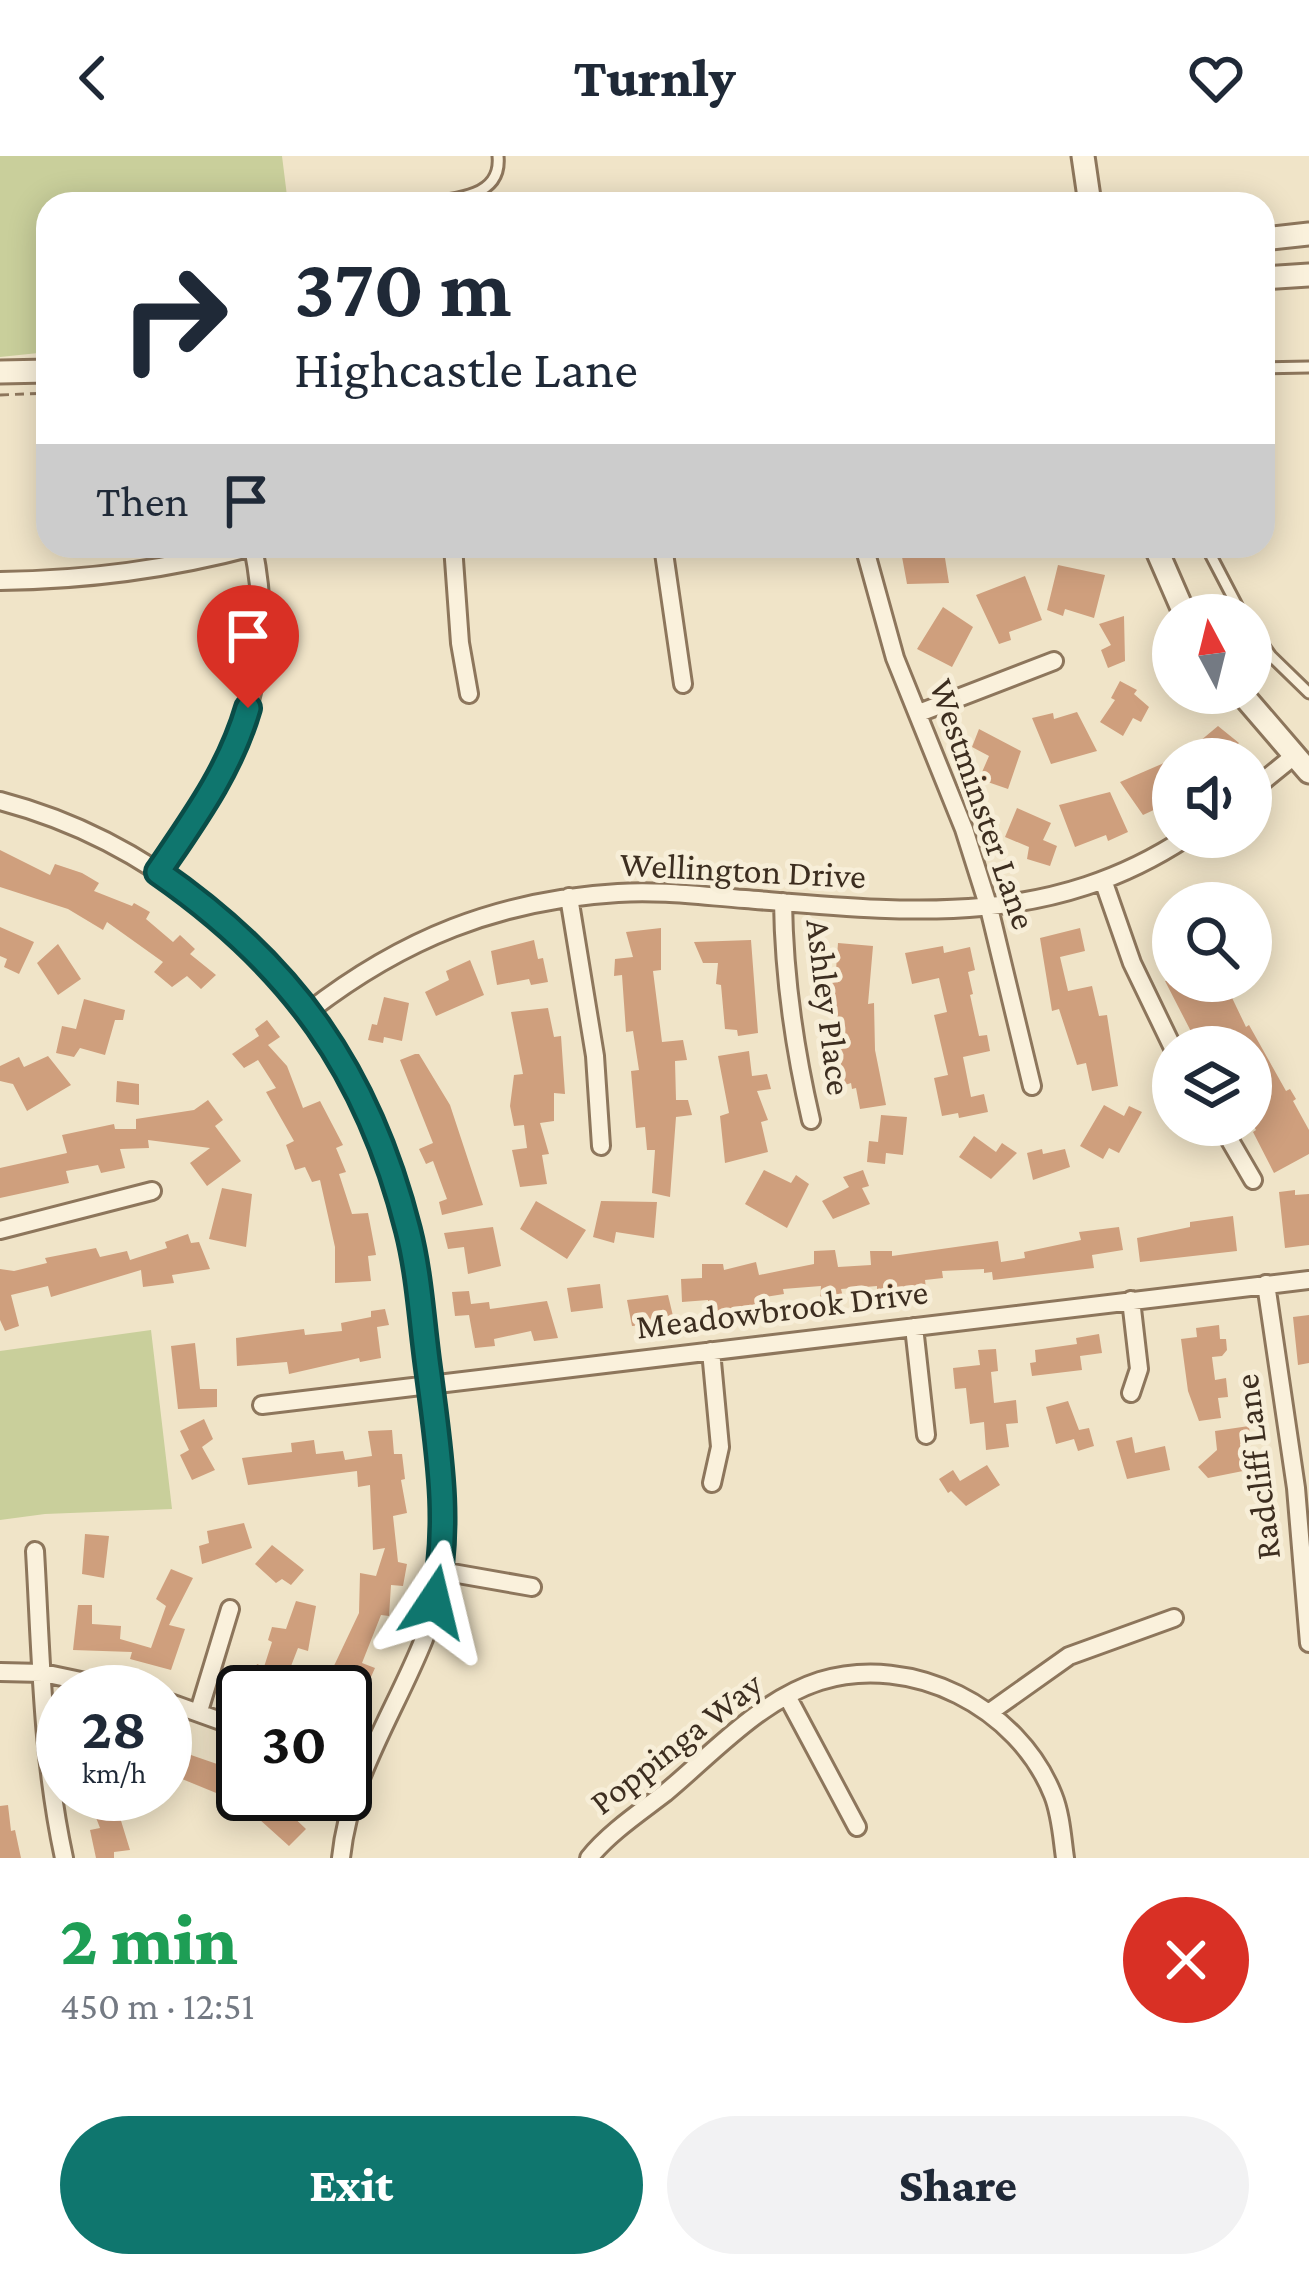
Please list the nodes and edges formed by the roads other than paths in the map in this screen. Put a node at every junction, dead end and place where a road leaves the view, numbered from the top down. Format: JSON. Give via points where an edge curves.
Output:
{"nodes":[{"id":1,"x":498,"y":156,"type":"edge"},
{"id":2,"x":1083,"y":156,"type":"edge"},
{"id":3,"x":480,"y":192,"type":"edge"},
{"id":4,"x":1088,"y":192,"type":"edge"},
{"id":5,"x":1309,"y":234,"type":"edge"},
{"id":6,"x":1275,"y":238,"type":"edge"},
{"id":7,"x":1309,"y":275,"type":"edge"},
{"id":8,"x":1275,"y":277,"type":"edge"},
{"id":9,"x":1309,"y":367,"type":"edge"},
{"id":10,"x":1275,"y":368,"type":"edge"},
{"id":11,"x":36,"y":370,"type":"edge"},
{"id":12,"x":0,"y":372,"type":"edge"},
{"id":13,"x":206,"y":558,"type":"edge"},
{"id":14,"x":256,"y":558,"type":"edge"},
{"id":15,"x":454,"y":558,"type":"edge"},
{"id":16,"x":665,"y":558,"type":"edge"},
{"id":17,"x":867,"y":558,"type":"edge"},
{"id":18,"x":1160,"y":558,"type":"edge"},
{"id":19,"x":1212,"y":558,"type":"edge"},
{"id":20,"x":0,"y":581,"type":"edge"},
{"id":21,"x":1176,"y":594,"type":"edge"},
{"id":22,"x":1231,"y":594,"type":"edge"},
{"id":23,"x":1272,"y":657,"type":"edge"},
{"id":24,"x":1054,"y":661,"type":"dead end"},
{"id":25,"x":683,"y":684,"type":"dead end"},
{"id":26,"x":1309,"y":693,"type":"edge"},
{"id":27,"x":469,"y":694,"type":"dead end"},
{"id":28,"x":919,"y":713,"type":"junction"},
{"id":29,"x":1261,"y":714,"type":"edge"},
{"id":30,"x":1304,"y":757,"type":"edge"},
{"id":31,"x":1272,"y":778,"type":"edge"},
{"id":32,"x":0,"y":801,"type":"edge"},
{"id":33,"x":1152,"y":855,"type":"edge"},
{"id":34,"x":158,"y":872,"type":"junction"},
{"id":35,"x":1103,"y":880,"type":"junction"},
{"id":36,"x":569,"y":897,"type":"junction"},
{"id":37,"x":783,"y":902,"type":"junction"},
{"id":38,"x":989,"y":908,"type":"junction"},
{"id":39,"x":308,"y":1012,"type":"junction"},
{"id":40,"x":1162,"y":1026,"type":"edge"},
{"id":41,"x":1032,"y":1086,"type":"dead end"},
{"id":42,"x":811,"y":1120,"type":"dead end"},
{"id":43,"x":602,"y":1146,"type":"dead end"},
{"id":44,"x":1233,"y":1146,"type":"edge"},
{"id":45,"x":1253,"y":1180,"type":"dead end"},
{"id":46,"x":152,"y":1191,"type":"dead end"},
{"id":47,"x":0,"y":1231,"type":"edge"},
{"id":48,"x":1309,"y":1280,"type":"edge"},
{"id":49,"x":1266,"y":1284,"type":"junction"},
{"id":50,"x":1131,"y":1300,"type":"junction"},
{"id":51,"x":914,"y":1327,"type":"junction"},
{"id":52,"x":711,"y":1351,"type":"junction"},
{"id":53,"x":430,"y":1385,"type":"junction"},
{"id":54,"x":1131,"y":1393,"type":"dead end"},
{"id":55,"x":262,"y":1406,"type":"dead end"},
{"id":56,"x":926,"y":1435,"type":"dead end"},
{"id":57,"x":712,"y":1483,"type":"dead end"},
{"id":58,"x":35,"y":1551,"type":"dead end"},
{"id":59,"x":441,"y":1571,"type":"junction"},
{"id":60,"x":532,"y":1587,"type":"dead end"},
{"id":61,"x":230,"y":1609,"type":"dead end"},
{"id":62,"x":1174,"y":1618,"type":"dead end"},
{"id":63,"x":1309,"y":1643,"type":"edge"},
{"id":64,"x":42,"y":1665,"type":"edge"},
{"id":65,"x":0,"y":1672,"type":"edge"},
{"id":66,"x":36,"y":1673,"type":"edge"},
{"id":67,"x":787,"y":1696,"type":"junction"},
{"id":68,"x":192,"y":1709,"type":"edge"},
{"id":69,"x":199,"y":1711,"type":"junction"},
{"id":70,"x":990,"y":1712,"type":"junction"},
{"id":71,"x":216,"y":1718,"type":"edge"},
{"id":72,"x":372,"y":1737,"type":"edge"},
{"id":73,"x":55,"y":1821,"type":"edge"},
{"id":74,"x":346,"y":1821,"type":"edge"},
{"id":75,"x":857,"y":1827,"type":"dead end"},
{"id":76,"x":64,"y":1858,"type":"edge"},
{"id":77,"x":341,"y":1858,"type":"edge"},
{"id":78,"x":589,"y":1858,"type":"edge"},
{"id":79,"x":1065,"y":1858,"type":"edge"}],
"edges":[{"from":1,"to":3,"type":"lane","via":[[491,186]]},
{"from":2,"to":4,"type":"street"},
{"from":5,"to":6,"type":"street"},
{"from":7,"to":8,"type":"street"},
{"from":9,"to":10,"type":"lane"},
{"from":11,"to":12,"type":"street"},
{"from":13,"to":20,"type":"street"},
{"from":14,"to":34,"type":"street","via":[[258,673],[237,744]]},
{"from":15,"to":27,"type":"street"},
{"from":16,"to":25,"type":"street"},
{"from":17,"to":28,"type":"street","name":"Westminster Lane"},
{"from":18,"to":21,"type":"street"},
{"from":19,"to":22,"type":"lane"},
{"from":23,"to":26,"type":"lane"},
{"from":24,"to":28,"type":"street"},
{"from":28,"to":38,"type":"street","name":"Westminster Lane"},
{"from":29,"to":30,"type":"street"},
{"from":30,"to":31,"type":"street"},
{"from":32,"to":34,"type":"street","via":[[87,832]]},
{"from":33,"to":35,"type":"street","name":"Wellington Drive"},
{"from":34,"to":39,"type":"street","via":[[243,937]]},
{"from":35,"to":38,"type":"street","name":"Wellington Drive"},
{"from":35,"to":40,"type":"street"},
{"from":36,"to":37,"type":"street","name":"Wellington Drive","via":[[659,893]]},
{"from":36,"to":39,"type":"street","name":"Wellington Drive","via":[[506,909],[397,951]]},
{"from":36,"to":43,"type":"street"},
{"from":37,"to":38,"type":"street","name":"Wellington Drive","via":[[908,913]]},
{"from":37,"to":42,"type":"street","name":"Ashley Place","via":[[784,967]]},
{"from":38,"to":41,"type":"street","name":"Westminster Lane"},
{"from":39,"to":53,"type":"street","via":[[352,1077],[394,1181],[410,1235]]},
{"from":44,"to":45,"type":"street"},
{"from":46,"to":47,"type":"street"},
{"from":48,"to":49,"type":"street","name":"Meadowbrook Drive"},
{"from":49,"to":50,"type":"street","name":"Meadowbrook Drive"},
{"from":49,"to":63,"type":"street","name":"Radcliff Lane"},
{"from":50,"to":51,"type":"street","name":"Meadowbrook Drive"},
{"from":50,"to":54,"type":"street","via":[[1139,1369]]},
{"from":51,"to":52,"type":"street","name":"Meadowbrook Drive"},
{"from":51,"to":56,"type":"street"},
{"from":52,"to":53,"type":"street","name":"Meadowbrook Drive"},
{"from":52,"to":57,"type":"street","via":[[720,1448]]},
{"from":53,"to":55,"type":"street","name":"Meadowbrook Drive"},
{"from":53,"to":59,"type":"street","via":[[444,1491]]},
{"from":58,"to":64,"type":"street"},
{"from":59,"to":60,"type":"street"},
{"from":59,"to":72,"type":"street","via":[[426,1634]]},
{"from":61,"to":69,"type":"street"},
{"from":62,"to":70,"type":"street","via":[[1069,1656]]},
{"from":65,"to":66,"type":"street"},
{"from":67,"to":70,"type":"street","name":"Poppinga Way","via":[[821,1681],[886,1676],[926,1681]]},
{"from":67,"to":75,"type":"street"},
{"from":67,"to":78,"type":"street","name":"Poppinga Way"},
{"from":68,"to":69,"type":"street"},
{"from":69,"to":71,"type":"street"},
{"from":70,"to":79,"type":"street","name":"Poppinga Way","via":[[1053,1795]]},
{"from":73,"to":76,"type":"street"},
{"from":74,"to":77,"type":"street"}]}
